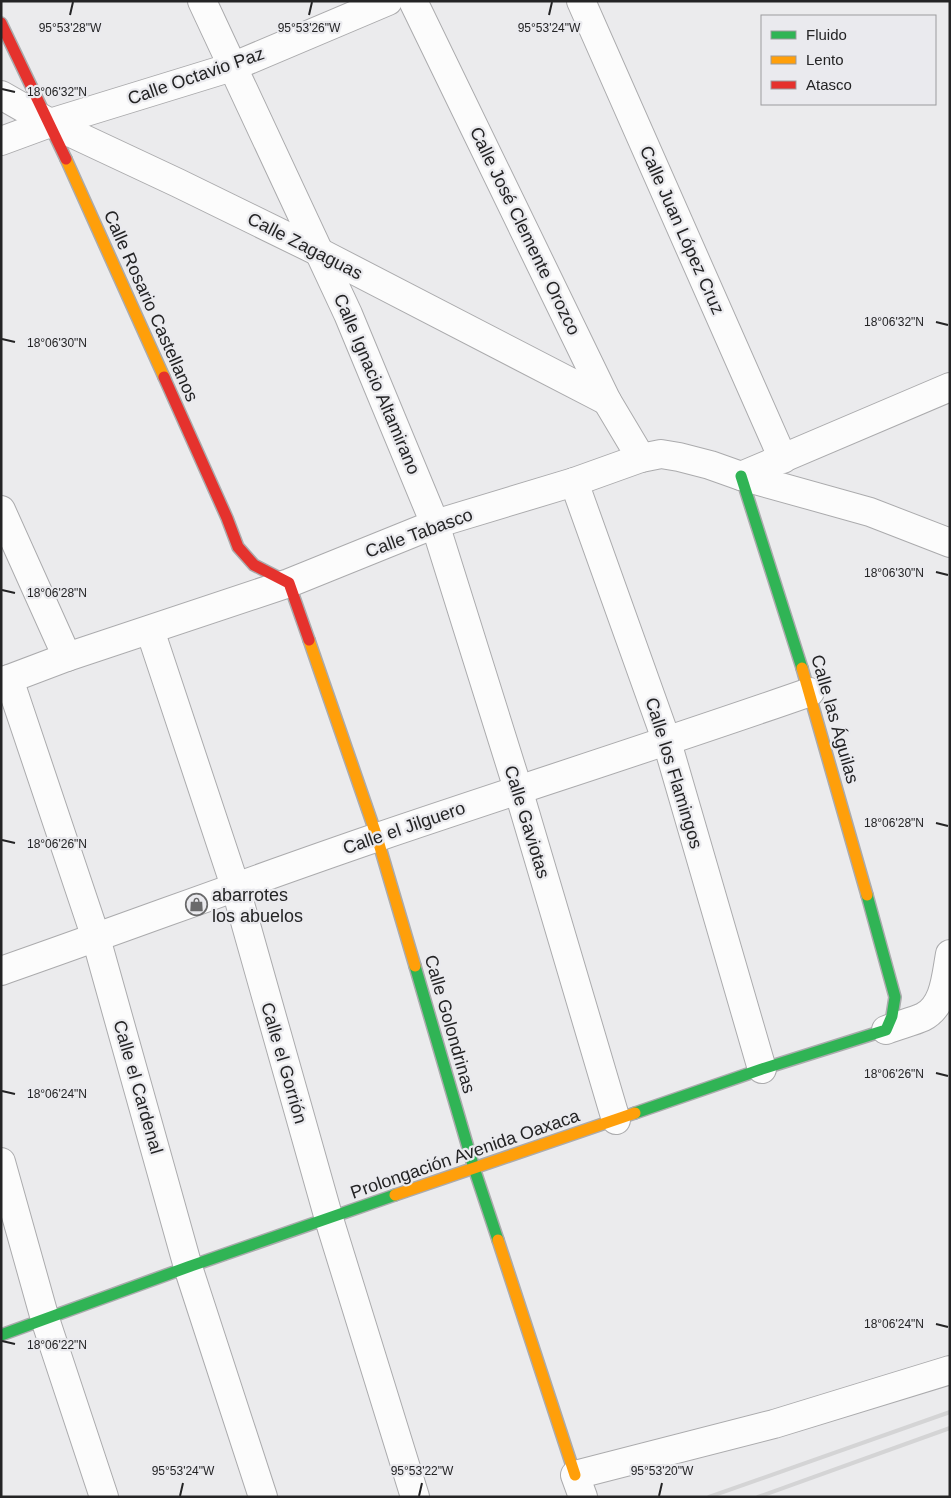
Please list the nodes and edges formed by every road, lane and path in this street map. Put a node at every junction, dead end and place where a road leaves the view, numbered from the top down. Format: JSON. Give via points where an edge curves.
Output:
{"nodes":[{"id":1,"x":202,"y":1,"type":"edge"},
{"id":2,"x":388,"y":1,"type":"edge"},
{"id":3,"x":413,"y":1,"type":"edge"},
{"id":4,"x":581,"y":1,"type":"edge"},
{"id":5,"x":1,"y":23,"type":"edge"},
{"id":6,"x":232,"y":67,"type":"junction"},
{"id":7,"x":1,"y":95,"type":"edge"},
{"id":8,"x":50,"y":123,"type":"junction"},
{"id":9,"x":1,"y":141,"type":"edge"},
{"id":10,"x":319,"y":252,"type":"junction"},
{"id":11,"x":950,"y":388,"type":"edge"},
{"id":12,"x":607,"y":401,"type":"junction"},
{"id":13,"x":641,"y":458,"type":"junction"},
{"id":14,"x":783,"y":459,"type":"junction"},
{"id":15,"x":741,"y":476,"type":"junction"},
{"id":16,"x":574,"y":482,"type":"junction"},
{"id":17,"x":1,"y":510,"type":"edge"},
{"id":18,"x":435,"y":524,"type":"junction"},
{"id":19,"x":950,"y":544,"type":"edge"},
{"id":20,"x":289,"y":583,"type":"junction"},
{"id":21,"x":150,"y":630,"type":"junction"},
{"id":22,"x":67,"y":657,"type":"junction"},
{"id":23,"x":5,"y":680,"type":"edge"},
{"id":24,"x":810,"y":692,"type":"junction"},
{"id":25,"x":667,"y":742,"type":"junction"},
{"id":26,"x":518,"y":789,"type":"junction"},
{"id":27,"x":377,"y":837,"type":"junction"},
{"id":28,"x":235,"y":886,"type":"junction"},
{"id":29,"x":96,"y":938,"type":"junction"},
{"id":30,"x":950,"y":954,"type":"edge"},
{"id":31,"x":1,"y":971,"type":"edge"},
{"id":32,"x":886,"y":1030,"type":"junction"},
{"id":33,"x":762,"y":1069,"type":"junction"},
{"id":34,"x":616,"y":1120,"type":"junction"},
{"id":35,"x":1,"y":1162,"type":"edge"},
{"id":36,"x":474,"y":1168,"type":"junction"},
{"id":37,"x":329,"y":1219,"type":"junction"},
{"id":38,"x":188,"y":1267,"type":"junction"},
{"id":39,"x":45,"y":1320,"type":"junction"},
{"id":40,"x":1,"y":1335,"type":"edge"},
{"id":41,"x":950,"y":1370,"type":"edge"},
{"id":42,"x":579,"y":1486,"type":"edge"},
{"id":43,"x":104,"y":1497,"type":"edge"},
{"id":44,"x":264,"y":1497,"type":"edge"},
{"id":45,"x":415,"y":1497,"type":"edge"}],
"edges":[{"from":1,"to":6,"type":"street","name":"Calle Ignacio Altamirano"},
{"from":2,"to":6,"type":"street","name":"Calle Octavio Paz"},
{"from":3,"to":12,"type":"street","name":"Calle José Clemente Orozco"},
{"from":4,"to":14,"type":"street","name":"Calle Juan López Cruz"},
{"from":5,"to":8,"type":"street","name":"Calle Rosario Castellanos"},
{"from":6,"to":8,"type":"street","name":"Calle Octavio Paz"},
{"from":6,"to":10,"type":"street","name":"Calle Ignacio Altamirano"},
{"from":7,"to":8,"type":"street","name":"Calle Zagaguas"},
{"from":8,"to":9,"type":"street","name":"Calle Octavio Paz"},
{"from":8,"to":10,"type":"street","name":"Calle Zagaguas"},
{"from":8,"to":20,"type":"street","name":"Calle Rosario Castellanos","via":[[238,547],[254,565]]},
{"from":10,"to":12,"type":"street","name":"Calle Zagaguas"},
{"from":10,"to":18,"type":"street","name":"Calle Ignacio Altamirano"},
{"from":11,"to":14,"type":"street"},
{"from":12,"to":13,"type":"street","name":"Calle José Clemente Orozco"},
{"from":13,"to":15,"type":"street","name":"Calle Tabasco","via":[[661,454],[679,457]]},
{"from":13,"to":16,"type":"street","name":"Calle Tabasco"},
{"from":14,"to":15,"type":"street"},
{"from":15,"to":19,"type":"street","name":"Calle Tabasco","via":[[870,512]]},
{"from":15,"to":24,"type":"street","name":"Calle las Águilas"},
{"from":16,"to":18,"type":"street","name":"Calle Tabasco"},
{"from":16,"to":25,"type":"street","name":"Calle los Flamingos"},
{"from":17,"to":22,"type":"street"},
{"from":18,"to":20,"type":"street","name":"Calle Tabasco"},
{"from":18,"to":26,"type":"street","name":"Calle Gaviotas"},
{"from":20,"to":21,"type":"street","name":"Calle Tabasco"},
{"from":20,"to":27,"type":"street","name":"Calle Golondrinas"},
{"from":21,"to":22,"type":"street","name":"Calle Tabasco"},
{"from":21,"to":28,"type":"street","name":"Calle el Gorrión"},
{"from":22,"to":23,"type":"street","name":"Calle Tabasco"},
{"from":23,"to":29,"type":"street","name":"Calle el Cardenal"},
{"from":24,"to":25,"type":"street","name":"Calle el Jilguero"},
{"from":24,"to":32,"type":"street","name":"Calle las Águilas","via":[[895,997]]},
{"from":25,"to":26,"type":"street","name":"Calle el Jilguero"},
{"from":25,"to":33,"type":"street","name":"Calle los Flamingos"},
{"from":26,"to":27,"type":"street","name":"Calle el Jilguero"},
{"from":26,"to":34,"type":"street","name":"Calle Gaviotas"},
{"from":27,"to":28,"type":"street","name":"Calle el Jilguero"},
{"from":27,"to":36,"type":"street","name":"Calle Golondrinas"},
{"from":28,"to":29,"type":"street","name":"Calle el Jilguero"},
{"from":28,"to":37,"type":"street","name":"Calle el Gorrión"},
{"from":29,"to":31,"type":"street","name":"Calle el Jilguero"},
{"from":29,"to":38,"type":"street","name":"Calle el Cardenal"},
{"from":30,"to":32,"type":"street","via":[[941,995],[934,1007],[924,1016]]},
{"from":32,"to":33,"type":"street","name":"Prolongación Avenida Oaxaca"},
{"from":33,"to":34,"type":"street","name":"Prolongación Avenida Oaxaca"},
{"from":34,"to":36,"type":"street","name":"Prolongación Avenida Oaxaca"},
{"from":35,"to":39,"type":"street"},
{"from":36,"to":37,"type":"street","name":"Prolongación Avenida Oaxaca"},
{"from":36,"to":42,"type":"street","name":"Calle Golondrinas"},
{"from":37,"to":38,"type":"street","name":"Prolongación Avenida Oaxaca"},
{"from":37,"to":45,"type":"street","name":"Calle el Gorrión"},
{"from":38,"to":39,"type":"street","name":"Prolongación Avenida Oaxaca"},
{"from":38,"to":44,"type":"street","name":"Calle el Cardenal"},
{"from":39,"to":40,"type":"street","name":"Prolongación Avenida Oaxaca"},
{"from":39,"to":43,"type":"street"},
{"from":41,"to":42,"type":"street"}]}
